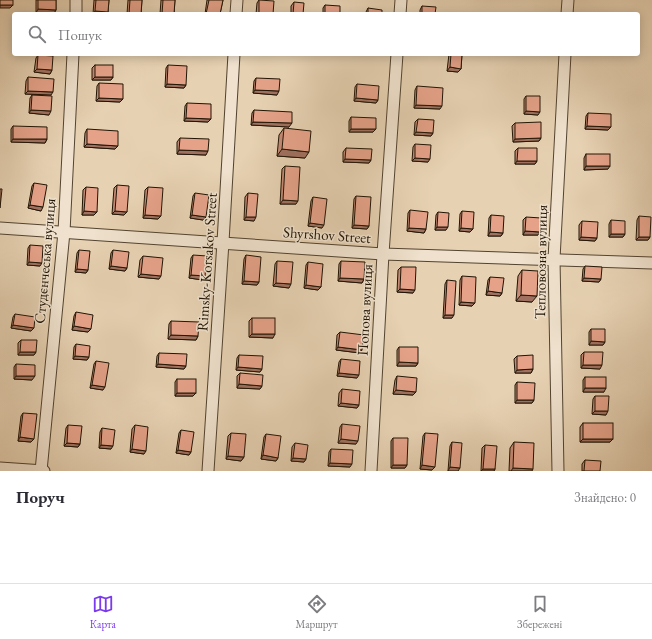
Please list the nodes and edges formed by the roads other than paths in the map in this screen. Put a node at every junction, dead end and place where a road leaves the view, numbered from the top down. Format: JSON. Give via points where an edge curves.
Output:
{"nodes":[{"id":1,"x":76,"y":0,"type":"edge"},
{"id":2,"x":237,"y":0,"type":"edge"},
{"id":3,"x":402,"y":0,"type":"edge"},
{"id":4,"x":568,"y":0,"type":"edge"},
{"id":5,"x":76,"y":12,"type":"edge"},
{"id":6,"x":236,"y":12,"type":"edge"},
{"id":7,"x":400,"y":12,"type":"edge"},
{"id":8,"x":567,"y":12,"type":"edge"},
{"id":9,"x":74,"y":56,"type":"edge"},
{"id":10,"x":234,"y":56,"type":"edge"},
{"id":11,"x":397,"y":56,"type":"edge"},
{"id":12,"x":565,"y":56,"type":"edge"},
{"id":13,"x":0,"y":228,"type":"edge"},
{"id":14,"x":64,"y":232,"type":"junction"},
{"id":15,"x":223,"y":242,"type":"junction"},
{"id":16,"x":383,"y":254,"type":"junction"},
{"id":17,"x":554,"y":259,"type":"junction"},
{"id":18,"x":652,"y":263,"type":"edge"},
{"id":19,"x":0,"y":468,"type":"edge"},
{"id":20,"x":43,"y":471,"type":"edge"},
{"id":21,"x":208,"y":471,"type":"edge"},
{"id":22,"x":371,"y":471,"type":"edge"},
{"id":23,"x":558,"y":471,"type":"edge"}],
"edges":[{"from":1,"to":5,"type":"street"},
{"from":2,"to":6,"type":"street"},
{"from":3,"to":7,"type":"street"},
{"from":4,"to":8,"type":"street"},
{"from":9,"to":14,"type":"street","name":"Студєнчеська вулиця"},
{"from":10,"to":15,"type":"street","name":"Rimsky-Korsakov Street"},
{"from":11,"to":16,"type":"street","name":"Попова вулиця"},
{"from":12,"to":17,"type":"street","name":"Тепловозна вулиця"},
{"from":13,"to":14,"type":"street","name":"Shyrshov Street"},
{"from":14,"to":15,"type":"street","name":"Shyrshov Street"},
{"from":14,"to":20,"type":"street","name":"Студєнчеська вулиця"},
{"from":15,"to":16,"type":"street","name":"Shyrshov Street"},
{"from":15,"to":21,"type":"street","name":"Rimsky-Korsakov Street"},
{"from":16,"to":17,"type":"street","name":"Shyrshov Street"},
{"from":16,"to":22,"type":"street","name":"Попова вулиця"},
{"from":17,"to":18,"type":"street","name":"Shyrshov Street"},
{"from":17,"to":23,"type":"street","name":"Тепловозна вулиця"},
{"from":19,"to":20,"type":"street"}]}
